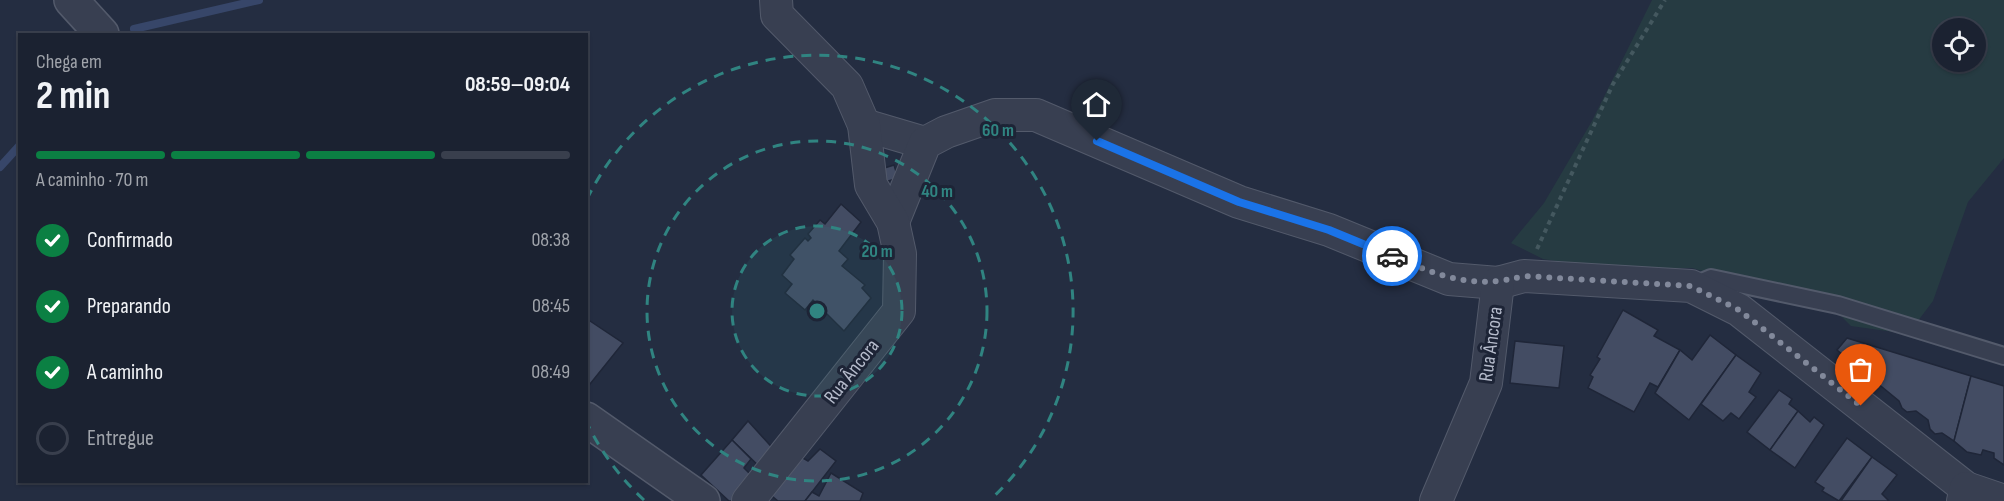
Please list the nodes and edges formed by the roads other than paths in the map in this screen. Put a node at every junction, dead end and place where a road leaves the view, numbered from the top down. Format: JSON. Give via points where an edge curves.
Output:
{"nodes":[{"id":1,"x":71,"y":0,"type":"edge"},
{"id":2,"x":776,"y":0,"type":"edge"},
{"id":3,"x":101,"y":33,"type":"edge"},
{"id":4,"x":864,"y":125,"type":"junction"},
{"id":5,"x":925,"y":142,"type":"junction"},
{"id":6,"x":893,"y":222,"type":"junction"},
{"id":7,"x":1511,"y":280,"type":"junction"},
{"id":8,"x":1691,"y":286,"type":"junction"},
{"id":9,"x":2004,"y":356,"type":"edge"},
{"id":10,"x":588,"y":419,"type":"edge"},
{"id":11,"x":1964,"y":495,"type":"edge"},
{"id":12,"x":703,"y":501,"type":"edge"},
{"id":13,"x":748,"y":501,"type":"edge"},
{"id":14,"x":1436,"y":501,"type":"edge"},
{"id":15,"x":2004,"y":501,"type":"edge"}],
"edges":[{"from":1,"to":3,"type":"street"},
{"from":2,"to":4,"type":"street","name":"Rua Âncora","via":[[777,15],[847,86]]},
{"from":4,"to":5,"type":"street"},
{"from":4,"to":6,"type":"street","name":"Rua Âncora","via":[[871,185]]},
{"from":5,"to":6,"type":"street"},
{"from":5,"to":7,"type":"street","name":"Rua Âncora","via":[[995,115],[1036,115],[1239,202],[1329,230],[1449,279]]},
{"from":6,"to":13,"type":"street","name":"Rua Âncora","via":[[900,254],[899,311]]},
{"from":7,"to":8,"type":"street"},
{"from":7,"to":14,"type":"street","name":"Rua Âncora","via":[[1486,383]]},
{"from":8,"to":9,"type":"lane","via":[[1710,278],[1838,305]]},
{"from":8,"to":11,"type":"street","via":[[1739,310]]},
{"from":10,"to":12,"type":"street"},
{"from":11,"to":15,"type":"street"}]}
